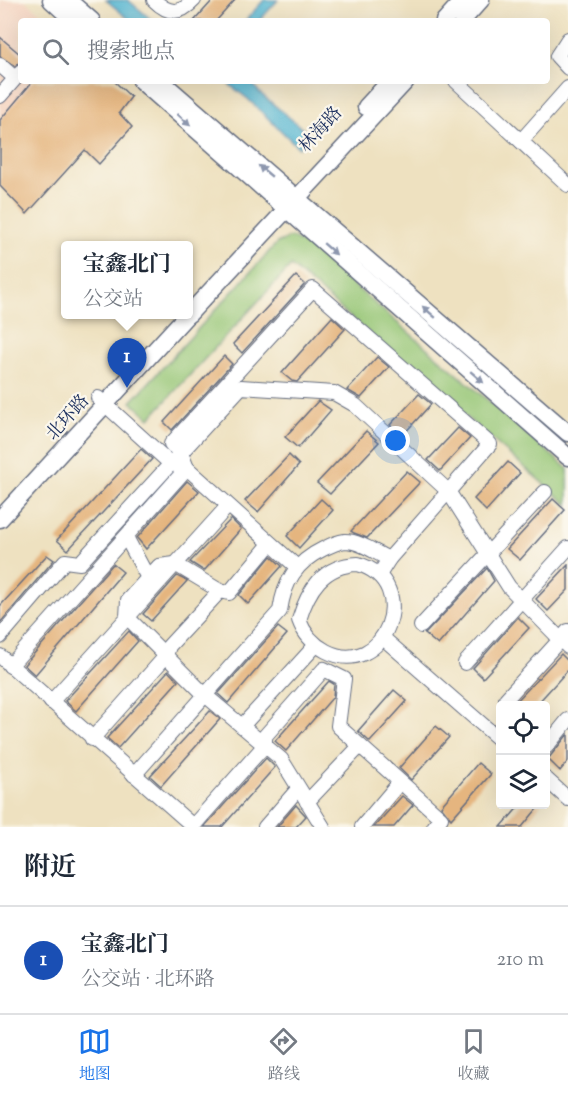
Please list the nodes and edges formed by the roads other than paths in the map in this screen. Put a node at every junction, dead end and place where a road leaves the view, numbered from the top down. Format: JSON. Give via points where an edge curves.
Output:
{"nodes":[{"id":1,"x":51,"y":0,"type":"edge"},
{"id":2,"x":154,"y":0,"type":"edge"},
{"id":3,"x":194,"y":0,"type":"edge"},
{"id":4,"x":464,"y":0,"type":"edge"},
{"id":5,"x":481,"y":0,"type":"edge"},
{"id":6,"x":69,"y":15,"type":"edge"},
{"id":7,"x":447,"y":18,"type":"edge"},
{"id":8,"x":465,"y":18,"type":"edge"},
{"id":9,"x":568,"y":39,"type":"edge"},
{"id":10,"x":552,"y":52,"type":"edge"},
{"id":11,"x":0,"y":65,"type":"edge"},
{"id":12,"x":568,"y":68,"type":"edge"},
{"id":13,"x":18,"y":75,"type":"edge"},
{"id":14,"x":145,"y":84,"type":"edge"},
{"id":15,"x":164,"y":84,"type":"edge"},
{"id":16,"x":387,"y":84,"type":"edge"},
{"id":17,"x":403,"y":84,"type":"edge"},
{"id":18,"x":464,"y":84,"type":"edge"},
{"id":19,"x":568,"y":88,"type":"edge"},
{"id":20,"x":0,"y":96,"type":"edge"},
{"id":21,"x":521,"y":141,"type":"junction"},
{"id":22,"x":568,"y":185,"type":"edge"},
{"id":23,"x":287,"y":200,"type":"junction"},
{"id":24,"x":193,"y":296,"type":"edge"},
{"id":25,"x":193,"y":308,"type":"edge"},
{"id":26,"x":172,"y":319,"type":"edge"},
{"id":27,"x":183,"y":319,"type":"edge"},
{"id":28,"x":101,"y":401,"type":"junction"},
{"id":29,"x":568,"y":433,"type":"edge"},
{"id":30,"x":181,"y":453,"type":"junction"},
{"id":31,"x":568,"y":457,"type":"edge"},
{"id":32,"x":171,"y":464,"type":"junction"},
{"id":33,"x":187,"y":468,"type":"junction"},
{"id":34,"x":448,"y":491,"type":"junction"},
{"id":35,"x":545,"y":492,"type":"dead end"},
{"id":36,"x":0,"y":504,"type":"edge"},
{"id":37,"x":226,"y":507,"type":"junction"},
{"id":38,"x":0,"y":519,"type":"edge"},
{"id":39,"x":126,"y":537,"type":"junction"},
{"id":40,"x":270,"y":544,"type":"junction"},
{"id":41,"x":568,"y":548,"type":"edge"},
{"id":42,"x":489,"y":554,"type":"junction"},
{"id":43,"x":389,"y":559,"type":"junction"},
{"id":44,"x":175,"y":564,"type":"junction"},
{"id":45,"x":297,"y":567,"type":"junction"},
{"id":46,"x":379,"y":574,"type":"junction"},
{"id":47,"x":148,"y":578,"type":"junction"},
{"id":48,"x":220,"y":591,"type":"junction"},
{"id":49,"x":522,"y":600,"type":"junction"},
{"id":50,"x":127,"y":617,"type":"junction"},
{"id":51,"x":421,"y":626,"type":"dead end"},
{"id":52,"x":0,"y":636,"type":"edge"},
{"id":53,"x":383,"y":638,"type":"junction"},
{"id":54,"x":566,"y":639,"type":"edge"},
{"id":55,"x":316,"y":645,"type":"junction"},
{"id":56,"x":166,"y":656,"type":"junction"},
{"id":57,"x":5,"y":661,"type":"edge"},
{"id":58,"x":465,"y":663,"type":"dead end"},
{"id":59,"x":205,"y":695,"type":"junction"},
{"id":60,"x":506,"y":699,"type":"dead end"},
{"id":61,"x":51,"y":702,"type":"junction"},
{"id":62,"x":568,"y":720,"type":"edge"},
{"id":63,"x":242,"y":726,"type":"junction"},
{"id":64,"x":496,"y":736,"type":"edge"},
{"id":65,"x":92,"y":739,"type":"junction"},
{"id":66,"x":550,"y":742,"type":"edge"},
{"id":67,"x":265,"y":745,"type":"junction"},
{"id":68,"x":360,"y":746,"type":"junction"},
{"id":69,"x":134,"y":775,"type":"junction"},
{"id":70,"x":400,"y":782,"type":"junction"},
{"id":71,"x":550,"y":783,"type":"edge"},
{"id":72,"x":298,"y":789,"type":"junction"},
{"id":73,"x":568,"y":799,"type":"edge"},
{"id":74,"x":307,"y":802,"type":"junction"},
{"id":75,"x":194,"y":826,"type":"edge"},
{"id":76,"x":265,"y":827,"type":"edge"},
{"id":77,"x":323,"y":827,"type":"edge"},
{"id":78,"x":362,"y":827,"type":"edge"},
{"id":79,"x":434,"y":827,"type":"edge"}],
"edges":[{"from":1,"to":6,"type":"main road"},
{"from":2,"to":3,"type":"street","via":[[169,12],[181,11]]},
{"from":4,"to":7,"type":"main road"},
{"from":5,"to":8,"type":"main road"},
{"from":9,"to":10,"type":"street"},
{"from":10,"to":12,"type":"street"},
{"from":11,"to":13,"type":"street"},
{"from":13,"to":20,"type":"street"},
{"from":14,"to":23,"type":"main road","one_way":true},
{"from":23,"to":15,"type":"main road","one_way":true},
{"from":16,"to":23,"type":"main road","name":"林海路"},
{"from":17,"to":23,"type":"main road","name":"林海路"},
{"from":18,"to":21,"type":"street"},
{"from":19,"to":21,"type":"street"},
{"from":21,"to":22,"type":"street"},
{"from":23,"to":24,"type":"main road"},
{"from":23,"to":25,"type":"main road","name":"北环路"},
{"from":29,"to":23,"type":"main road","one_way":true},
{"from":23,"to":31,"type":"main road","one_way":true},
{"from":26,"to":28,"type":"main road","name":"北环路"},
{"from":27,"to":28,"type":"main road","name":"北环路"},
{"from":28,"to":32,"type":"street"},
{"from":28,"to":36,"type":"main road","name":"北环路"},
{"from":28,"to":38,"type":"main road","name":"北环路"},
{"from":30,"to":32,"type":"street"},
{"from":30,"to":33,"type":"street"},
{"from":30,"to":34,"type":"street","via":[[241,387],[334,393],[355,405]]},
{"from":30,"to":34,"type":"street","via":[[171,444],[313,289],[490,444]]},
{"from":32,"to":33,"type":"street"},
{"from":32,"to":52,"type":"street","via":[[80,563],[65,561]]},
{"from":33,"to":37,"type":"street"},
{"from":33,"to":39,"type":"street"},
{"from":34,"to":42,"type":"street"},
{"from":34,"to":43,"type":"street"},
{"from":35,"to":42,"type":"street"},
{"from":37,"to":40,"type":"street"},
{"from":37,"to":44,"type":"street"},
{"from":39,"to":47,"type":"street"},
{"from":39,"to":57,"type":"street"},
{"from":40,"to":45,"type":"street"},
{"from":40,"to":48,"type":"street","via":[[229,593]]},
{"from":41,"to":49,"type":"street"},
{"from":42,"to":49,"type":"street"},
{"from":42,"to":51,"type":"street"},
{"from":43,"to":45,"type":"street","via":[[345,541],[320,550]]},
{"from":43,"to":46,"type":"street"},
{"from":44,"to":47,"type":"street","via":[[159,566]]},
{"from":44,"to":48,"type":"street"},
{"from":44,"to":50,"type":"street"},
{"from":45,"to":59,"type":"street","via":[[288,579],[280,611]]},
{"from":46,"to":53,"type":"street","via":[[390,595],[392,611]]},
{"from":46,"to":55,"type":"street","via":[[370,568],[348,565],[330,572],[313,586],[299,620]]},
{"from":47,"to":50,"type":"street","via":[[128,600]]},
{"from":48,"to":56,"type":"street","via":[[169,646]]},
{"from":49,"to":54,"type":"street"},
{"from":49,"to":58,"type":"street"},
{"from":50,"to":56,"type":"street"},
{"from":50,"to":61,"type":"street"},
{"from":53,"to":55,"type":"street","via":[[357,655],[333,655]]},
{"from":53,"to":64,"type":"street"},
{"from":54,"to":60,"type":"street"},
{"from":55,"to":63,"type":"street"},
{"from":56,"to":59,"type":"street"},
{"from":56,"to":65,"type":"street"},
{"from":57,"to":61,"type":"street"},
{"from":59,"to":63,"type":"street"},
{"from":59,"to":69,"type":"street"},
{"from":61,"to":65,"type":"street"},
{"from":62,"to":66,"type":"street"},
{"from":63,"to":67,"type":"street"},
{"from":65,"to":69,"type":"street"},
{"from":67,"to":68,"type":"street","via":[[265,736],[324,669],[344,679],[338,726]]},
{"from":67,"to":72,"type":"street","via":[[281,759]]},
{"from":67,"to":75,"type":"street"},
{"from":68,"to":70,"type":"street"},
{"from":68,"to":74,"type":"street"},
{"from":69,"to":75,"type":"street"},
{"from":70,"to":78,"type":"street"},
{"from":70,"to":79,"type":"street","via":[[441,818]]},
{"from":71,"to":73,"type":"street"},
{"from":72,"to":74,"type":"street"},
{"from":72,"to":76,"type":"street"},
{"from":74,"to":77,"type":"street"}]}
